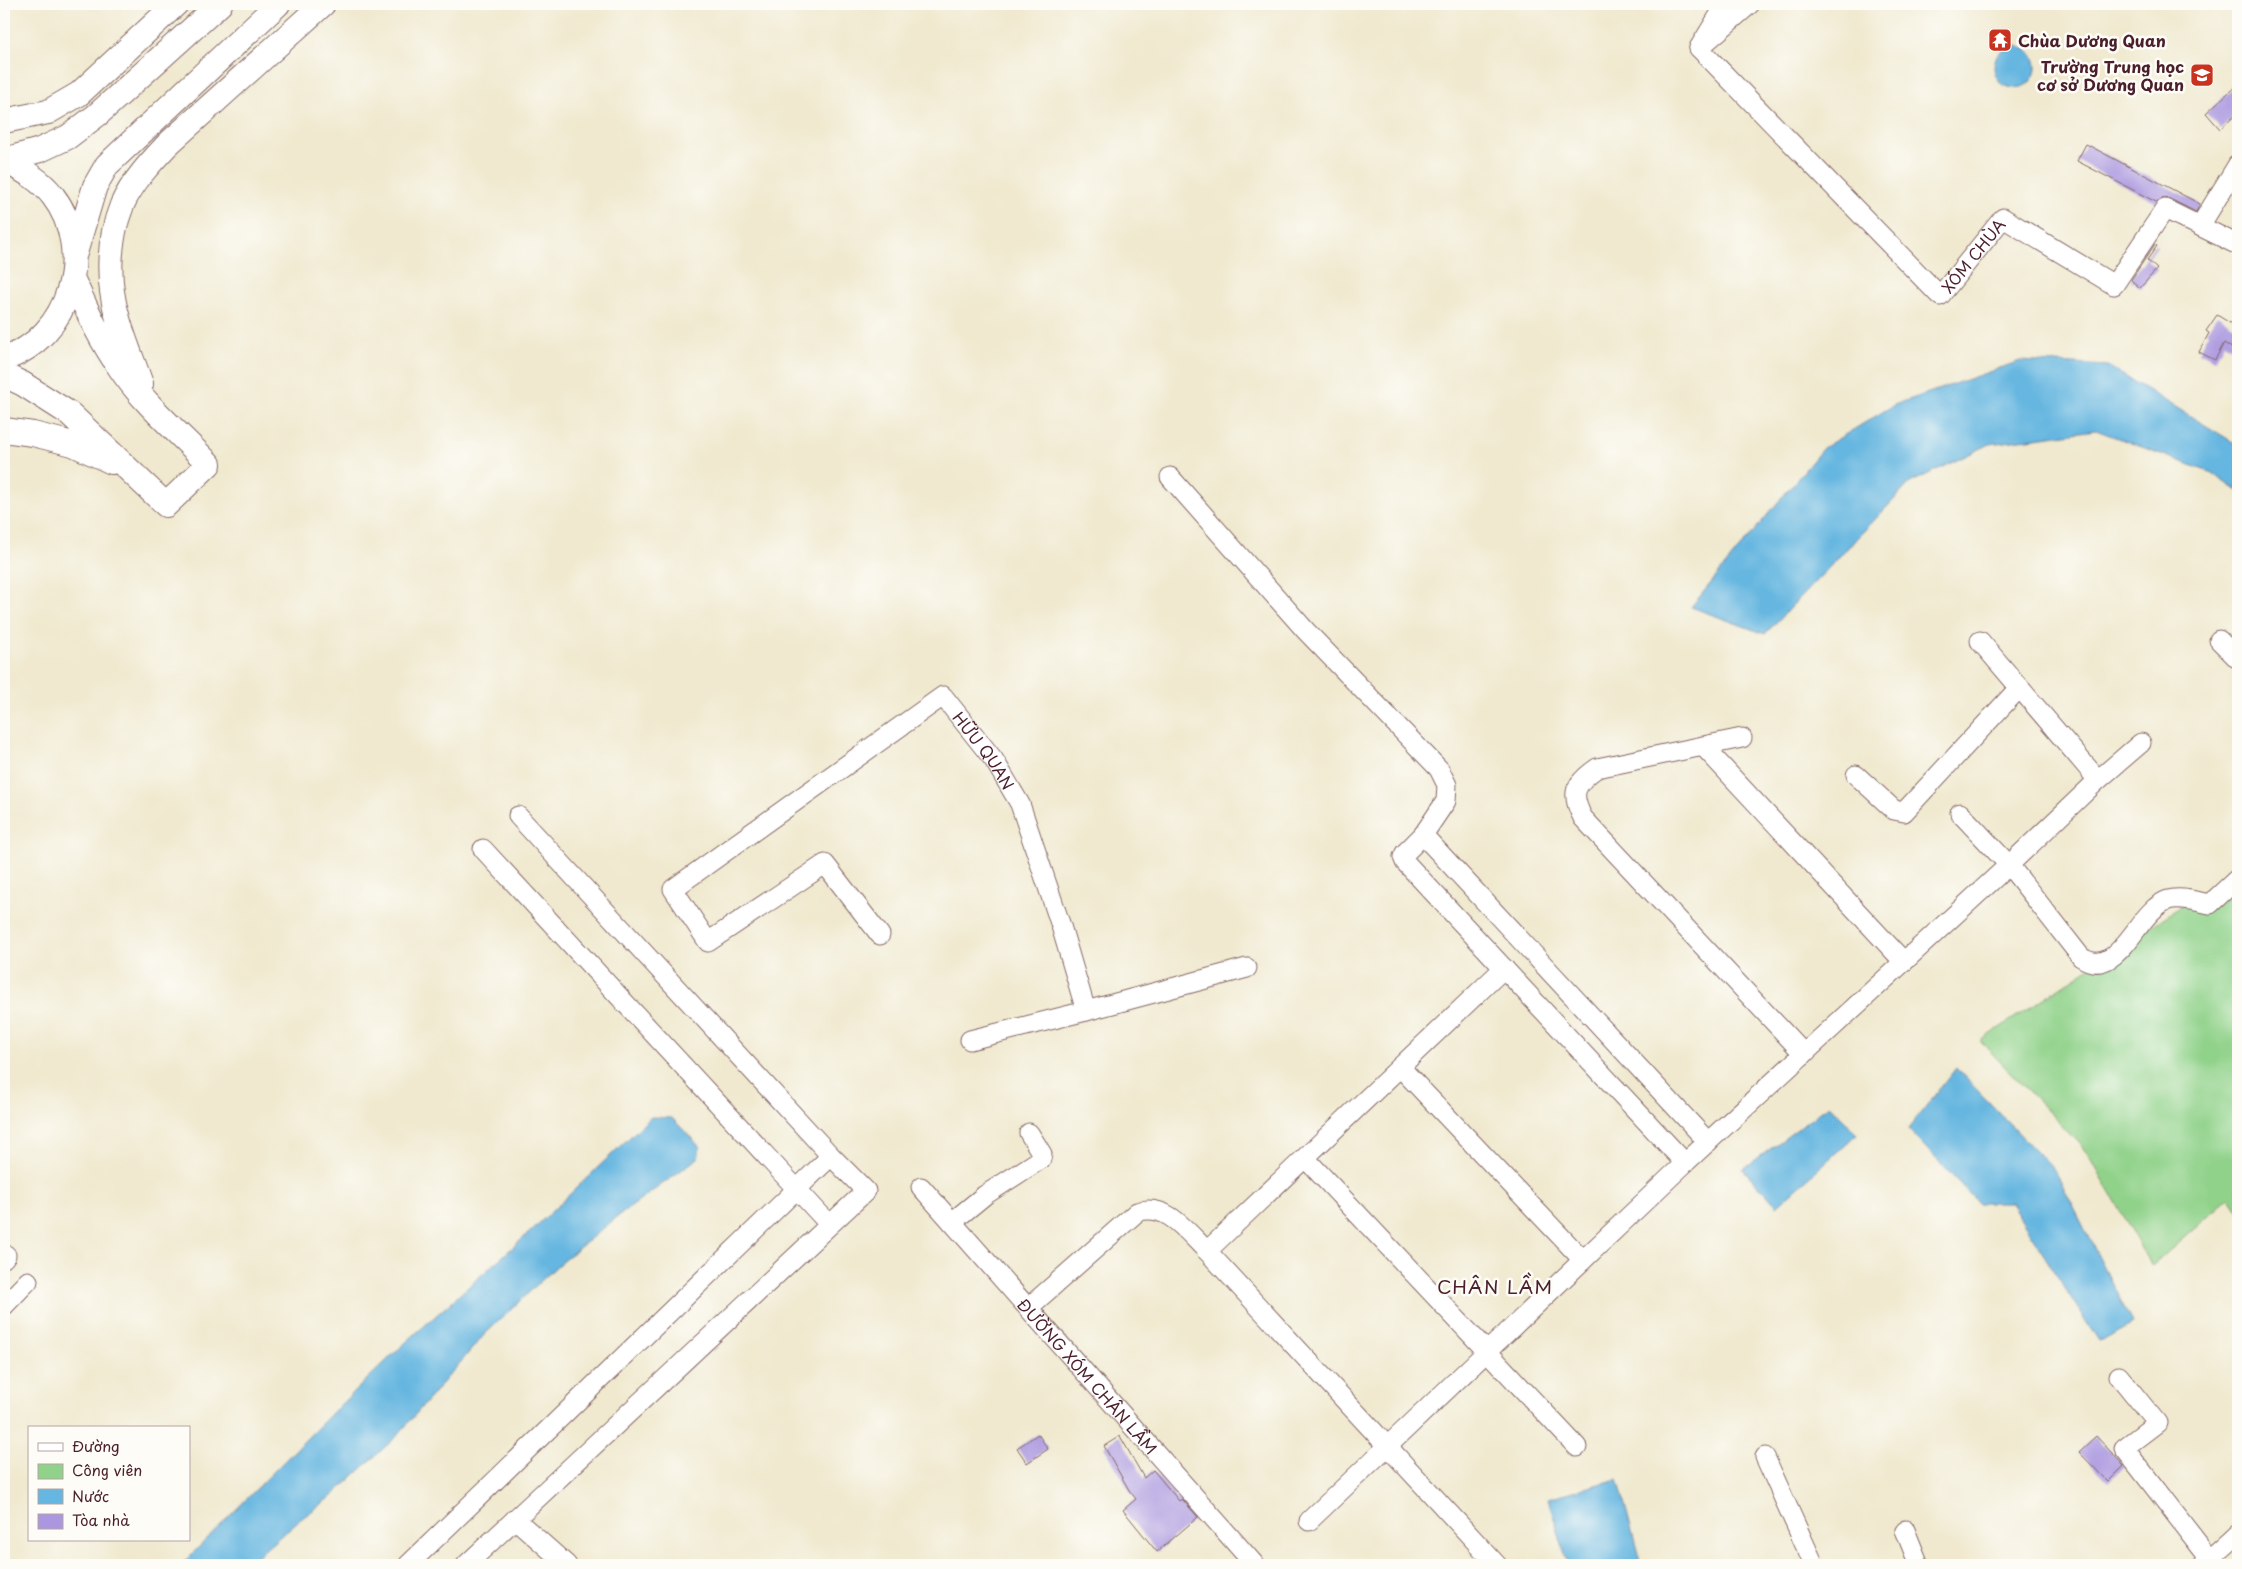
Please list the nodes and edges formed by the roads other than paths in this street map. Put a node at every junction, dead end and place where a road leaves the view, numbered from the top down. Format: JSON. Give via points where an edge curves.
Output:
{"nodes":[{"id":1,"x":176,"y":4,"type":"edge"},
{"id":2,"x":220,"y":4,"type":"edge"},
{"id":3,"x":278,"y":4,"type":"edge"},
{"id":4,"x":323,"y":4,"type":"edge"},
{"id":5,"x":1726,"y":4,"type":"edge"},
{"id":6,"x":1750,"y":4,"type":"edge"},
{"id":7,"x":1699,"y":48,"type":"junction"},
{"id":8,"x":79,"y":94,"type":"junction"},
{"id":9,"x":97,"y":115,"type":"junction"},
{"id":10,"x":4,"y":121,"type":"edge"},
{"id":11,"x":126,"y":146,"type":"junction"},
{"id":12,"x":4,"y":160,"type":"edge"},
{"id":13,"x":2238,"y":164,"type":"edge"},
{"id":14,"x":146,"y":167,"type":"junction"},
{"id":15,"x":2200,"y":226,"type":"junction"},
{"id":16,"x":2238,"y":244,"type":"edge"},
{"id":17,"x":75,"y":253,"type":"junction"},
{"id":18,"x":73,"y":280,"type":"junction"},
{"id":19,"x":4,"y":359,"type":"edge"},
{"id":20,"x":4,"y":375,"type":"edge"},
{"id":21,"x":147,"y":400,"type":"junction"},
{"id":22,"x":4,"y":430,"type":"edge"},
{"id":23,"x":129,"y":470,"type":"junction"},
{"id":24,"x":1170,"y":476,"type":"dead end"},
{"id":25,"x":2219,"y":640,"type":"dead end"},
{"id":26,"x":1980,"y":641,"type":"dead end"},
{"id":27,"x":2238,"y":659,"type":"edge"},
{"id":28,"x":2020,"y":687,"type":"junction"},
{"id":29,"x":1742,"y":738,"type":"dead end"},
{"id":30,"x":2141,"y":743,"type":"dead end"},
{"id":31,"x":1703,"y":746,"type":"junction"},
{"id":32,"x":1856,"y":775,"type":"dead end"},
{"id":33,"x":2098,"y":780,"type":"junction"},
{"id":34,"x":1960,"y":814,"type":"dead end"},
{"id":35,"x":518,"y":816,"type":"dead end"},
{"id":36,"x":1423,"y":835,"type":"junction"},
{"id":37,"x":483,"y":849,"type":"dead end"},
{"id":38,"x":2009,"y":865,"type":"junction"},
{"id":39,"x":2238,"y":878,"type":"edge"},
{"id":40,"x":880,"y":935,"type":"dead end"},
{"id":41,"x":1904,"y":962,"type":"junction"},
{"id":42,"x":1247,"y":968,"type":"dead end"},
{"id":43,"x":1504,"y":968,"type":"junction"},
{"id":44,"x":1086,"y":1011,"type":"junction"},
{"id":45,"x":970,"y":1040,"type":"dead end"},
{"id":46,"x":1804,"y":1054,"type":"junction"},
{"id":47,"x":1400,"y":1067,"type":"junction"},
{"id":48,"x":1029,"y":1133,"type":"dead end"},
{"id":49,"x":1708,"y":1142,"type":"junction"},
{"id":50,"x":831,"y":1156,"type":"junction"},
{"id":51,"x":1305,"y":1158,"type":"junction"},
{"id":52,"x":1685,"y":1163,"type":"junction"},
{"id":53,"x":921,"y":1187,"type":"dead end"},
{"id":54,"x":798,"y":1188,"type":"junction"},
{"id":55,"x":952,"y":1222,"type":"junction"},
{"id":56,"x":829,"y":1224,"type":"junction"},
{"id":57,"x":1207,"y":1251,"type":"junction"},
{"id":58,"x":1583,"y":1260,"type":"junction"},
{"id":59,"x":28,"y":1281,"type":"dead end"},
{"id":60,"x":4,"y":1306,"type":"edge"},
{"id":61,"x":1028,"y":1308,"type":"junction"},
{"id":62,"x":1487,"y":1352,"type":"junction"},
{"id":63,"x":2119,"y":1376,"type":"dead end"},
{"id":64,"x":1388,"y":1447,"type":"junction"},
{"id":65,"x":1578,"y":1447,"type":"dead end"},
{"id":66,"x":1765,"y":1457,"type":"dead end"},
{"id":67,"x":515,"y":1519,"type":"junction"},
{"id":68,"x":1309,"y":1521,"type":"dead end"},
{"id":69,"x":1905,"y":1530,"type":"dead end"},
{"id":70,"x":2238,"y":1534,"type":"edge"},
{"id":71,"x":2207,"y":1562,"type":"edge"},
{"id":72,"x":408,"y":1565,"type":"edge"},
{"id":73,"x":466,"y":1565,"type":"edge"},
{"id":74,"x":568,"y":1565,"type":"edge"},
{"id":75,"x":1255,"y":1565,"type":"edge"},
{"id":76,"x":1497,"y":1565,"type":"edge"},
{"id":77,"x":1814,"y":1565,"type":"edge"},
{"id":78,"x":1920,"y":1565,"type":"edge"}],
"edges":[{"from":1,"to":8,"type":"main road"},
{"from":2,"to":9,"type":"main road"},
{"from":3,"to":11,"type":"main road"},
{"from":4,"to":14,"type":"main road"},
{"from":5,"to":7,"type":"street"},
{"from":6,"to":7,"type":"street"},
{"from":7,"to":15,"type":"street","name":"XÓM CHÙA","via":[[1940,296],[2003,218],[2114,284],[2165,209]]},
{"from":8,"to":9,"type":"main road"},
{"from":8,"to":10,"type":"main road","via":[[48,112]]},
{"from":9,"to":12,"type":"main road","via":[[68,137],[40,150]]},
{"from":11,"to":14,"type":"main road"},
{"from":11,"to":17,"type":"main road","via":[[107,165],[95,186]]},
{"from":12,"to":17,"type":"main road","via":[[30,174],[53,196],[68,223]]},
{"from":13,"to":15,"type":"street"},
{"from":14,"to":21,"type":"main road","via":[[122,205],[109,266],[117,316]]},
{"from":15,"to":16,"type":"street","name":"XÓM CHÙA"},
{"from":17,"to":18,"type":"main road"},
{"from":18,"to":19,"type":"main road","via":[[64,305],[50,328],[30,346]]},
{"from":18,"to":21,"type":"main road","via":[[97,332],[120,370]]},
{"from":20,"to":23,"type":"main road","via":[[70,414]]},
{"from":21,"to":23,"type":"main road","via":[[209,464],[166,505]]},
{"from":22,"to":23,"type":"main road","via":[[73,444]]},
{"from":24,"to":36,"type":"street","via":[[1306,631],[1439,769],[1447,786],[1446,801]]},
{"from":25,"to":27,"type":"street"},
{"from":26,"to":28,"type":"street"},
{"from":28,"to":32,"type":"street","via":[[1904,812],[1894,810]]},
{"from":28,"to":33,"type":"street"},
{"from":29,"to":31,"type":"street"},
{"from":30,"to":33,"type":"street"},
{"from":31,"to":41,"type":"street"},
{"from":31,"to":46,"type":"street","via":[[1597,768],[1585,776],[1577,788],[1575,803],[1582,818]]},
{"from":33,"to":38,"type":"street"},
{"from":34,"to":38,"type":"street"},
{"from":35,"to":50,"type":"street"},
{"from":36,"to":43,"type":"street","via":[[1405,853],[1405,862]]},
{"from":36,"to":49,"type":"street"},
{"from":37,"to":54,"type":"street"},
{"from":38,"to":39,"type":"street","via":[[2080,957],[2097,964],[2111,958],[2155,908],[2166,901],[2183,899],[2210,904]]},
{"from":38,"to":41,"type":"street"},
{"from":40,"to":44,"type":"street","name":"HỮU QUAN","via":[[825,864],[708,942],[673,889],[943,696],[994,760],[1020,804]]},
{"from":41,"to":46,"type":"street"},
{"from":42,"to":44,"type":"street"},
{"from":43,"to":47,"type":"street"},
{"from":43,"to":52,"type":"street"},
{"from":44,"to":45,"type":"street"},
{"from":46,"to":49,"type":"street"},
{"from":47,"to":51,"type":"street"},
{"from":47,"to":58,"type":"street"},
{"from":48,"to":55,"type":"street","via":[[1042,1154],[1041,1159],[985,1195]]},
{"from":49,"to":52,"type":"street"},
{"from":50,"to":54,"type":"street"},
{"from":50,"to":56,"type":"street","via":[[866,1190]]},
{"from":51,"to":57,"type":"street"},
{"from":51,"to":62,"type":"street"},
{"from":52,"to":58,"type":"street"},
{"from":53,"to":55,"type":"street","name":"ĐƯỜNG XÓM CHÂN LẦM"},
{"from":54,"to":56,"type":"street"},
{"from":54,"to":72,"type":"street"},
{"from":55,"to":61,"type":"street","name":"ĐƯỜNG XÓM CHÂN LẦM"},
{"from":56,"to":67,"type":"street"},
{"from":57,"to":61,"type":"street","via":[[1169,1215],[1148,1208],[1137,1212]]},
{"from":57,"to":64,"type":"street"},
{"from":58,"to":62,"type":"street"},
{"from":59,"to":60,"type":"street"},
{"from":61,"to":75,"type":"street","name":"ĐƯỜNG XÓM CHÂN LẦM"},
{"from":62,"to":64,"type":"street"},
{"from":62,"to":65,"type":"street"},
{"from":63,"to":71,"type":"street","via":[[2157,1424],[2124,1448]]},
{"from":64,"to":68,"type":"street"},
{"from":64,"to":76,"type":"street"},
{"from":66,"to":77,"type":"street"},
{"from":67,"to":73,"type":"street"},
{"from":67,"to":74,"type":"street"},
{"from":69,"to":78,"type":"street"},
{"from":70,"to":71,"type":"street"}]}
